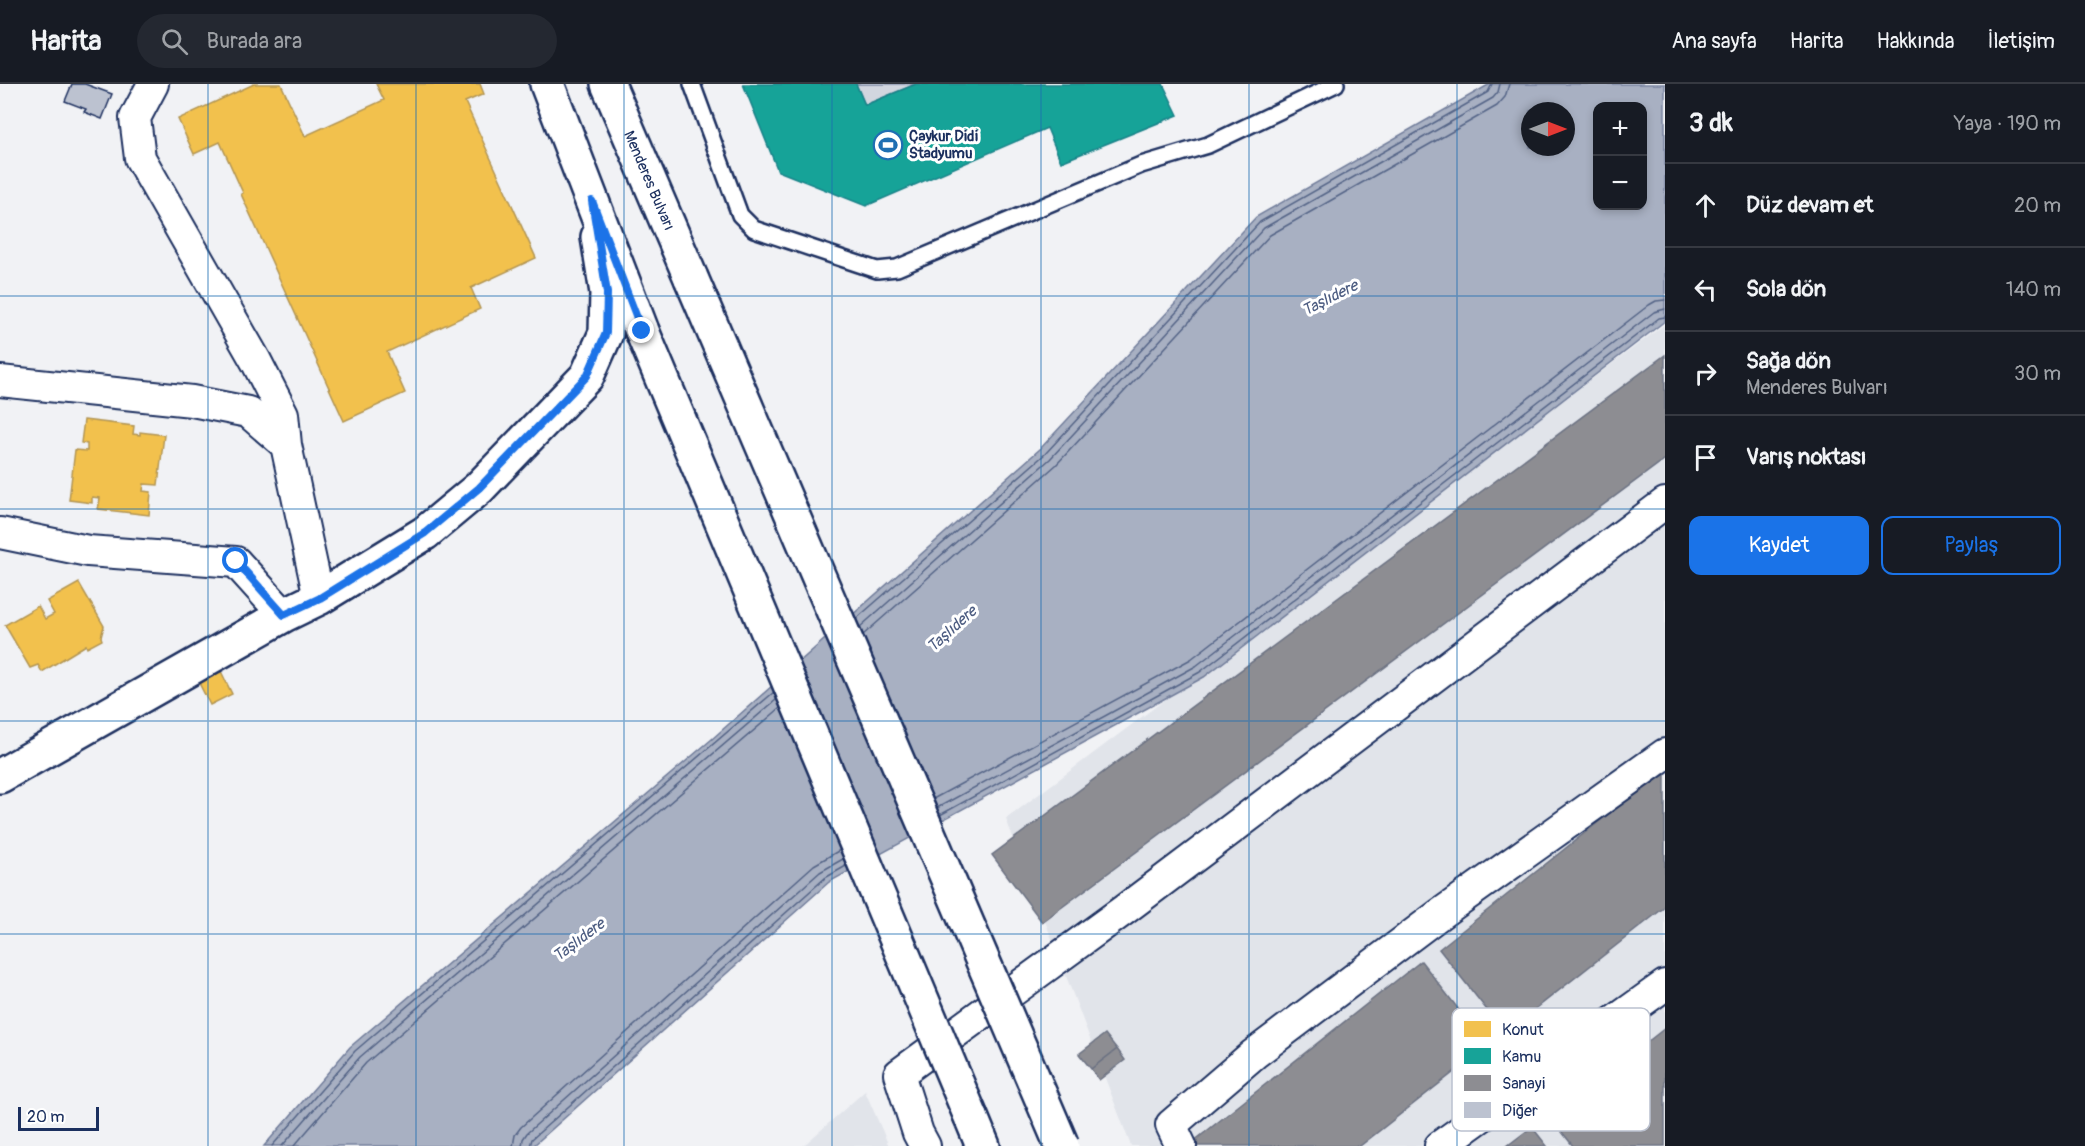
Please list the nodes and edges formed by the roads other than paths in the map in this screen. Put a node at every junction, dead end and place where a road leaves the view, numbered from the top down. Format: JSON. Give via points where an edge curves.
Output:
{"nodes":[{"id":1,"x":153,"y":84,"type":"edge"},
{"id":2,"x":547,"y":84,"type":"edge"},
{"id":3,"x":608,"y":84,"type":"edge"},
{"id":4,"x":692,"y":84,"type":"edge"},
{"id":5,"x":1336,"y":84,"type":"edge"},
{"id":6,"x":592,"y":201,"type":"junction"},
{"id":7,"x":0,"y":381,"type":"edge"},
{"id":8,"x":286,"y":445,"type":"junction"},
{"id":9,"x":1665,"y":503,"type":"edge"},
{"id":10,"x":0,"y":532,"type":"edge"},
{"id":11,"x":320,"y":598,"type":"junction"},
{"id":12,"x":284,"y":615,"type":"junction"},
{"id":13,"x":1665,"y":754,"type":"edge"},
{"id":14,"x":0,"y":776,"type":"edge"},
{"id":15,"x":1665,"y":985,"type":"edge"},
{"id":16,"x":1633,"y":1008,"type":"edge"},
{"id":17,"x":1461,"y":1131,"type":"edge"},
{"id":18,"x":977,"y":1132,"type":"edge"},
{"id":19,"x":925,"y":1146,"type":"edge"},
{"id":20,"x":1062,"y":1146,"type":"edge"},
{"id":21,"x":1181,"y":1146,"type":"edge"},
{"id":22,"x":1440,"y":1146,"type":"edge"}],
"edges":[{"from":1,"to":8,"type":"street","via":[[135,118],[140,158],[283,414]]},
{"from":2,"to":6,"type":"main road"},
{"from":3,"to":20,"type":"main road","name":"Menderes Bulvarı","bridge":true},
{"from":4,"to":5,"type":"lane","via":[[740,215],[754,229],[877,270],[897,268],[1141,165],[1208,145]]},
{"from":6,"to":11,"type":"main road","via":[[607,293],[606,333],[587,376],[470,496],[425,533]]},
{"from":6,"to":18,"type":"main road","bridge":true,"via":[[642,331]]},
{"from":7,"to":8,"type":"street","via":[[192,401],[248,412]]},
{"from":8,"to":11,"type":"street"},
{"from":9,"to":19,"type":"street","via":[[899,1074]]},
{"from":10,"to":12,"type":"street","via":[[88,551],[236,561]]},
{"from":11,"to":12,"type":"main road"},
{"from":12,"to":14,"type":"main road"},
{"from":13,"to":21,"type":"street","via":[[1254,1053],[1171,1125]]},
{"from":15,"to":16,"type":"street"},
{"from":17,"to":22,"type":"street"}]}
